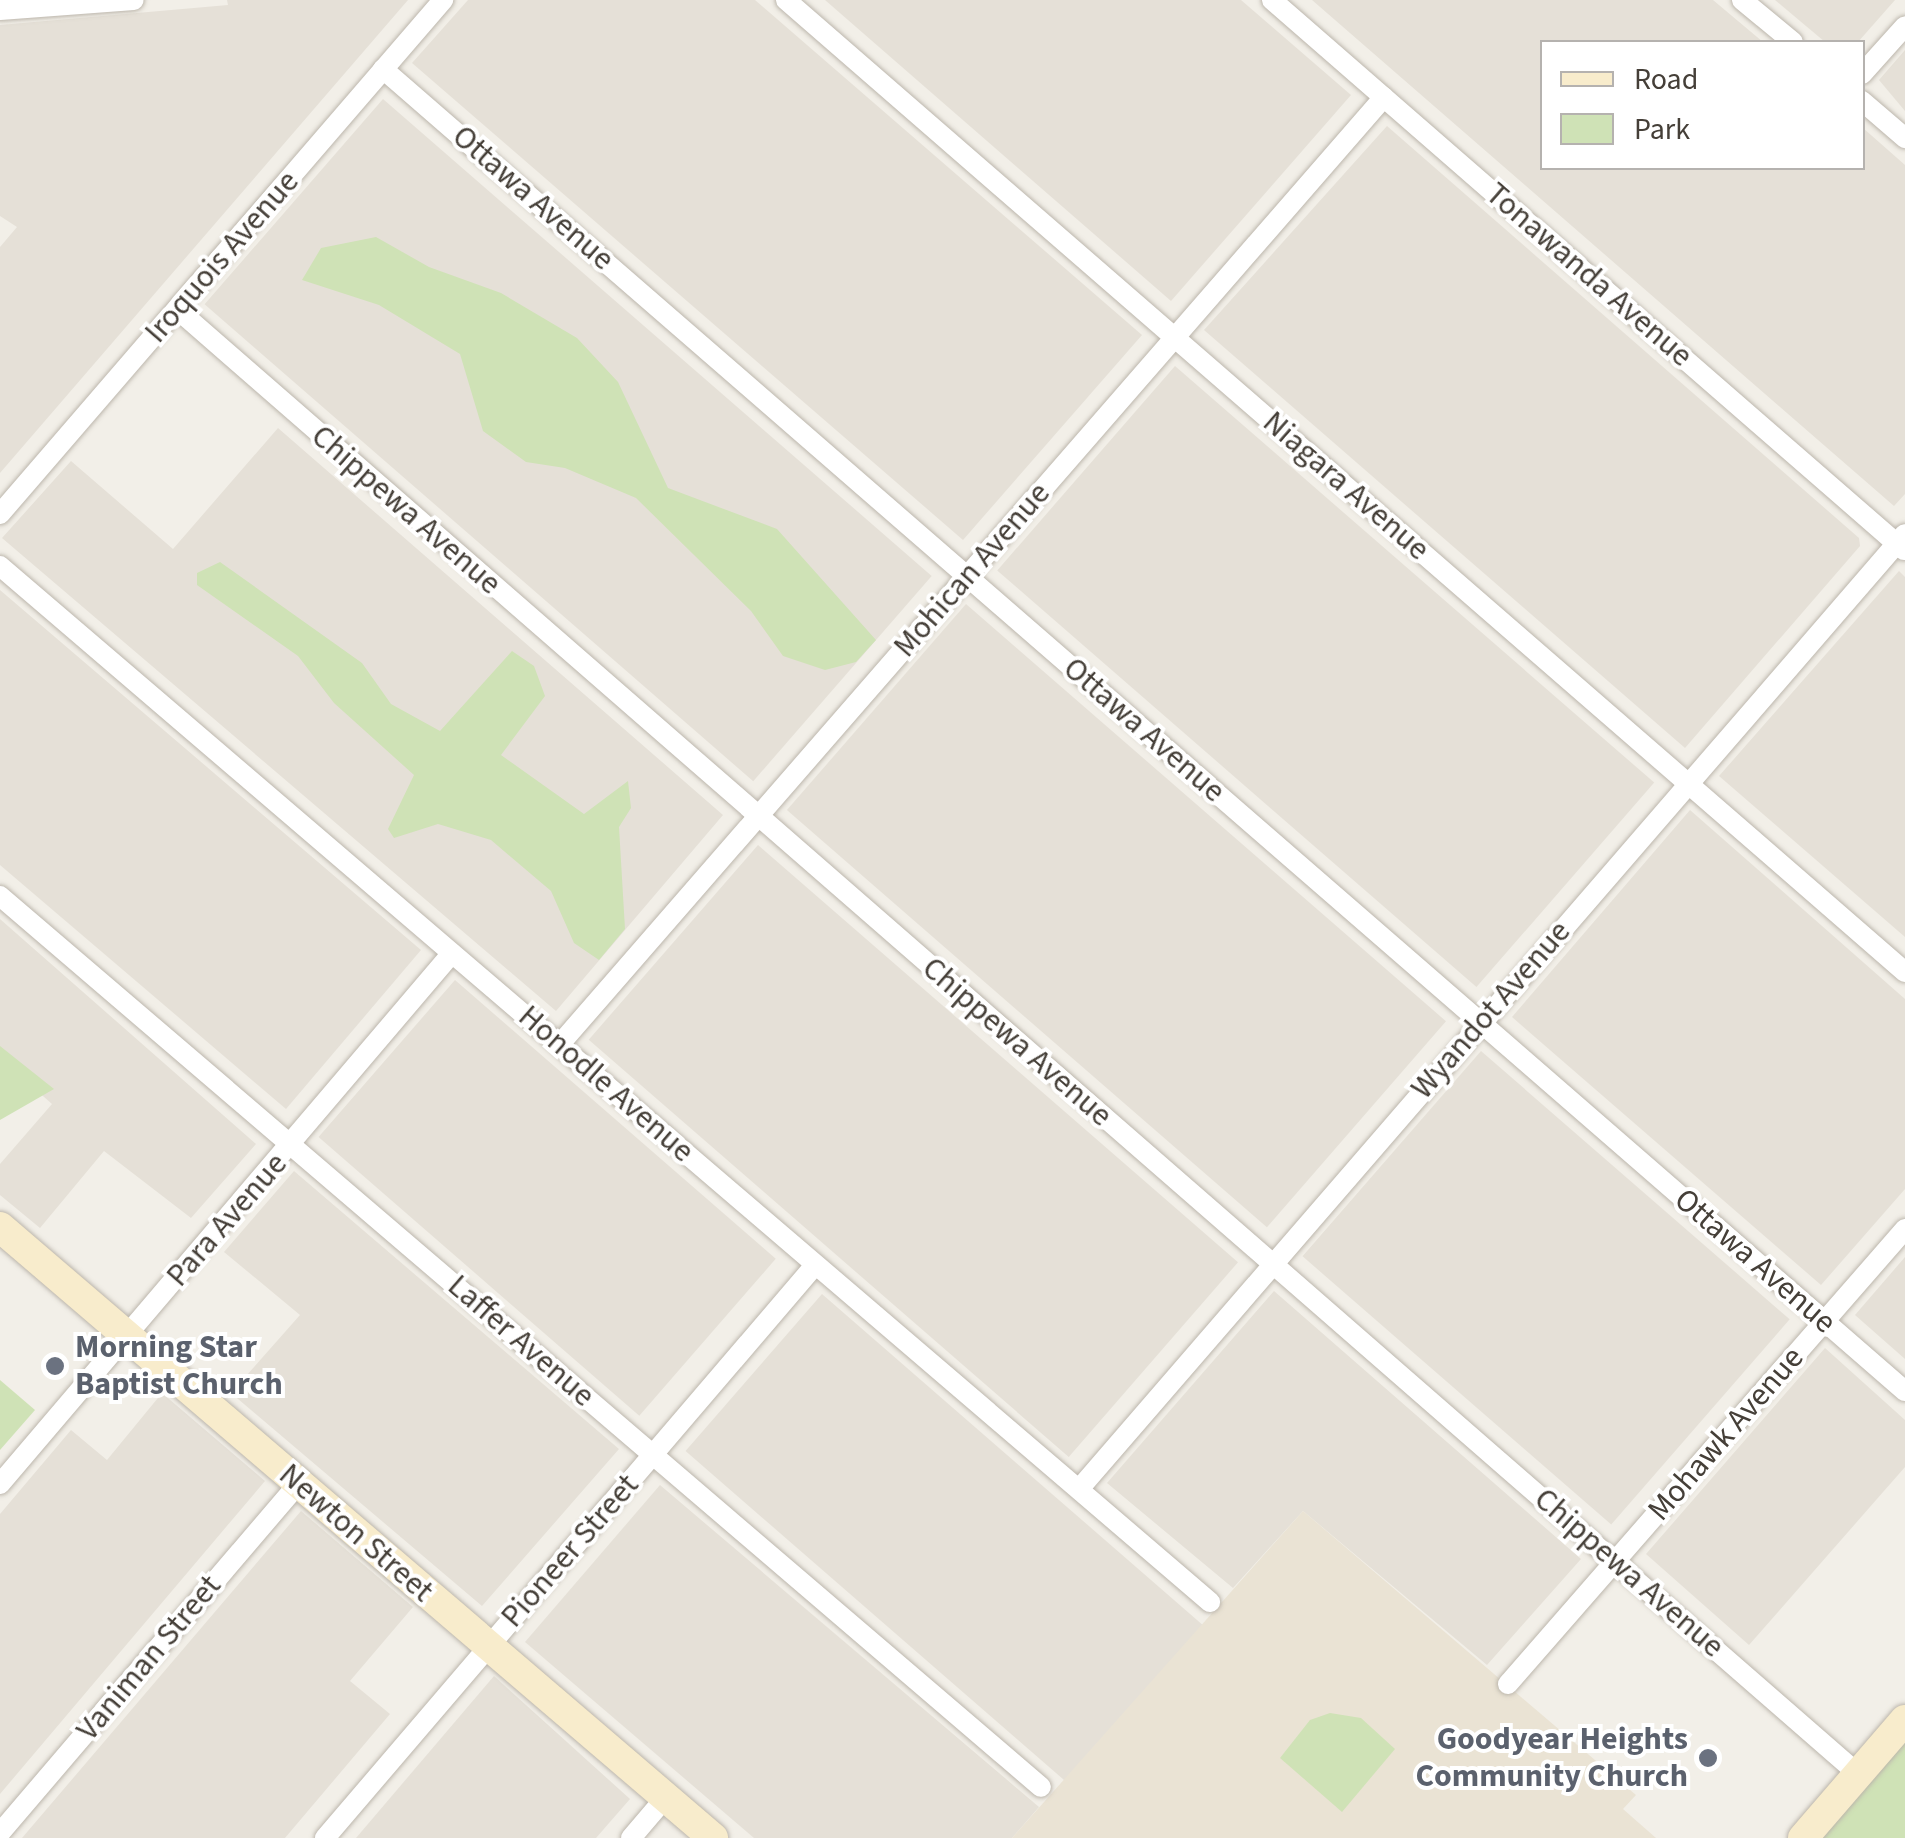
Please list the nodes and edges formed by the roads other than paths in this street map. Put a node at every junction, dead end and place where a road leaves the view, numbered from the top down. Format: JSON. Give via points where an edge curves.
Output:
{"nodes":[{"id":1,"x":134,"y":0,"type":"edge"},
{"id":2,"x":443,"y":0,"type":"edge"},
{"id":3,"x":786,"y":0,"type":"edge"},
{"id":4,"x":1272,"y":0,"type":"edge"},
{"id":5,"x":1742,"y":0,"type":"edge"},
{"id":6,"x":0,"y":10,"type":"edge"},
{"id":7,"x":1905,"y":26,"type":"edge"},
{"id":8,"x":1790,"y":40,"type":"edge"},
{"id":9,"x":383,"y":68,"type":"junction"},
{"id":10,"x":1865,"y":71,"type":"edge"},
{"id":11,"x":1384,"y":97,"type":"junction"},
{"id":12,"x":1865,"y":104,"type":"edge"},
{"id":13,"x":1905,"y":138,"type":"edge"},
{"id":14,"x":177,"y":309,"type":"junction"},
{"id":15,"x":1175,"y":338,"type":"junction"},
{"id":16,"x":0,"y":514,"type":"edge"},
{"id":17,"x":1902,"y":543,"type":"edge"},
{"id":18,"x":0,"y":566,"type":"edge"},
{"id":19,"x":967,"y":575,"type":"junction"},
{"id":20,"x":1688,"y":784,"type":"junction"},
{"id":21,"x":758,"y":816,"type":"junction"},
{"id":22,"x":0,"y":896,"type":"edge"},
{"id":23,"x":452,"y":952,"type":"junction"},
{"id":24,"x":1905,"y":972,"type":"edge"},
{"id":25,"x":1479,"y":1022,"type":"junction"},
{"id":26,"x":560,"y":1044,"type":"junction"},
{"id":27,"x":292,"y":1145,"type":"junction"},
{"id":28,"x":0,"y":1227,"type":"edge"},
{"id":29,"x":1905,"y":1228,"type":"edge"},
{"id":30,"x":814,"y":1264,"type":"junction"},
{"id":31,"x":1272,"y":1264,"type":"junction"},
{"id":32,"x":1824,"y":1321,"type":"junction"},
{"id":33,"x":125,"y":1336,"type":"junction"},
{"id":34,"x":1905,"y":1392,"type":"edge"},
{"id":35,"x":653,"y":1454,"type":"junction"},
{"id":36,"x":298,"y":1483,"type":"junction"},
{"id":37,"x":0,"y":1484,"type":"edge"},
{"id":38,"x":1080,"y":1488,"type":"junction"},
{"id":39,"x":1615,"y":1561,"type":"junction"},
{"id":40,"x":1210,"y":1602,"type":"dead end"},
{"id":41,"x":487,"y":1647,"type":"junction"},
{"id":42,"x":1508,"y":1684,"type":"dead end"},
{"id":43,"x":1905,"y":1720,"type":"edge"},
{"id":44,"x":1858,"y":1774,"type":"junction"},
{"id":45,"x":1042,"y":1787,"type":"dead end"},
{"id":46,"x":665,"y":1798,"type":"junction"},
{"id":47,"x":0,"y":1834,"type":"edge"},
{"id":48,"x":325,"y":1838,"type":"edge"},
{"id":49,"x":631,"y":1838,"type":"edge"},
{"id":50,"x":712,"y":1838,"type":"edge"},
{"id":51,"x":1803,"y":1838,"type":"edge"}],
"edges":[{"from":1,"to":6,"type":"street"},
{"from":2,"to":9,"type":"street","name":"Iroquois Avenue"},
{"from":3,"to":15,"type":"street","name":"Niagara Avenue"},
{"from":4,"to":11,"type":"street","name":"Tonawanda Avenue"},
{"from":5,"to":8,"type":"street"},
{"from":7,"to":10,"type":"street"},
{"from":9,"to":14,"type":"street","name":"Iroquois Avenue"},
{"from":9,"to":19,"type":"street","name":"Ottawa Avenue"},
{"from":11,"to":15,"type":"street","name":"Mohican Avenue"},
{"from":11,"to":17,"type":"street","name":"Tonawanda Avenue"},
{"from":12,"to":13,"type":"street"},
{"from":14,"to":16,"type":"street","name":"Iroquois Avenue"},
{"from":14,"to":21,"type":"street","name":"Chippewa Avenue"},
{"from":15,"to":19,"type":"street","name":"Mohican Avenue"},
{"from":15,"to":20,"type":"street","name":"Niagara Avenue"},
{"from":17,"to":20,"type":"street","name":"Wyandot Avenue"},
{"from":18,"to":23,"type":"street","name":"Honodle Avenue"},
{"from":19,"to":21,"type":"street","name":"Mohican Avenue"},
{"from":19,"to":25,"type":"street","name":"Ottawa Avenue"},
{"from":20,"to":24,"type":"street","name":"Niagara Avenue"},
{"from":20,"to":25,"type":"street","name":"Wyandot Avenue"},
{"from":21,"to":26,"type":"street","name":"Mohican Avenue"},
{"from":21,"to":31,"type":"street","name":"Chippewa Avenue"},
{"from":22,"to":27,"type":"street","name":"Laffer Avenue"},
{"from":23,"to":26,"type":"street","name":"Honodle Avenue"},
{"from":23,"to":27,"type":"street","name":"Para Avenue"},
{"from":25,"to":31,"type":"street","name":"Wyandot Avenue"},
{"from":25,"to":32,"type":"street","name":"Ottawa Avenue"},
{"from":26,"to":30,"type":"street","name":"Honodle Avenue"},
{"from":27,"to":33,"type":"street","name":"Para Avenue"},
{"from":27,"to":35,"type":"street","name":"Laffer Avenue"},
{"from":28,"to":33,"type":"street","name":"Newton Street"},
{"from":29,"to":32,"type":"street","name":"Mohawk Avenue"},
{"from":30,"to":35,"type":"street","name":"Pioneer Street"},
{"from":30,"to":38,"type":"street","name":"Honodle Avenue"},
{"from":31,"to":38,"type":"street","name":"Wyandot Avenue"},
{"from":31,"to":39,"type":"street","name":"Chippewa Avenue"},
{"from":32,"to":34,"type":"street","name":"Ottawa Avenue"},
{"from":32,"to":39,"type":"street","name":"Mohawk Avenue"},
{"from":33,"to":36,"type":"street","name":"Newton Street"},
{"from":33,"to":37,"type":"street","name":"Para Avenue"},
{"from":35,"to":41,"type":"street","name":"Pioneer Street"},
{"from":35,"to":45,"type":"street","name":"Laffer Avenue"},
{"from":36,"to":41,"type":"street","name":"Newton Street"},
{"from":36,"to":47,"type":"street","name":"Vaniman Street"},
{"from":38,"to":40,"type":"street","name":"Honodle Avenue"},
{"from":39,"to":42,"type":"street","name":"Mohawk Avenue"},
{"from":39,"to":44,"type":"street","name":"Chippewa Avenue"},
{"from":41,"to":46,"type":"street","name":"Newton Street"},
{"from":41,"to":48,"type":"street","name":"Pioneer Street"},
{"from":43,"to":44,"type":"street"},
{"from":44,"to":51,"type":"street"},
{"from":46,"to":49,"type":"street"},
{"from":46,"to":50,"type":"street","name":"Newton Street"}]}
